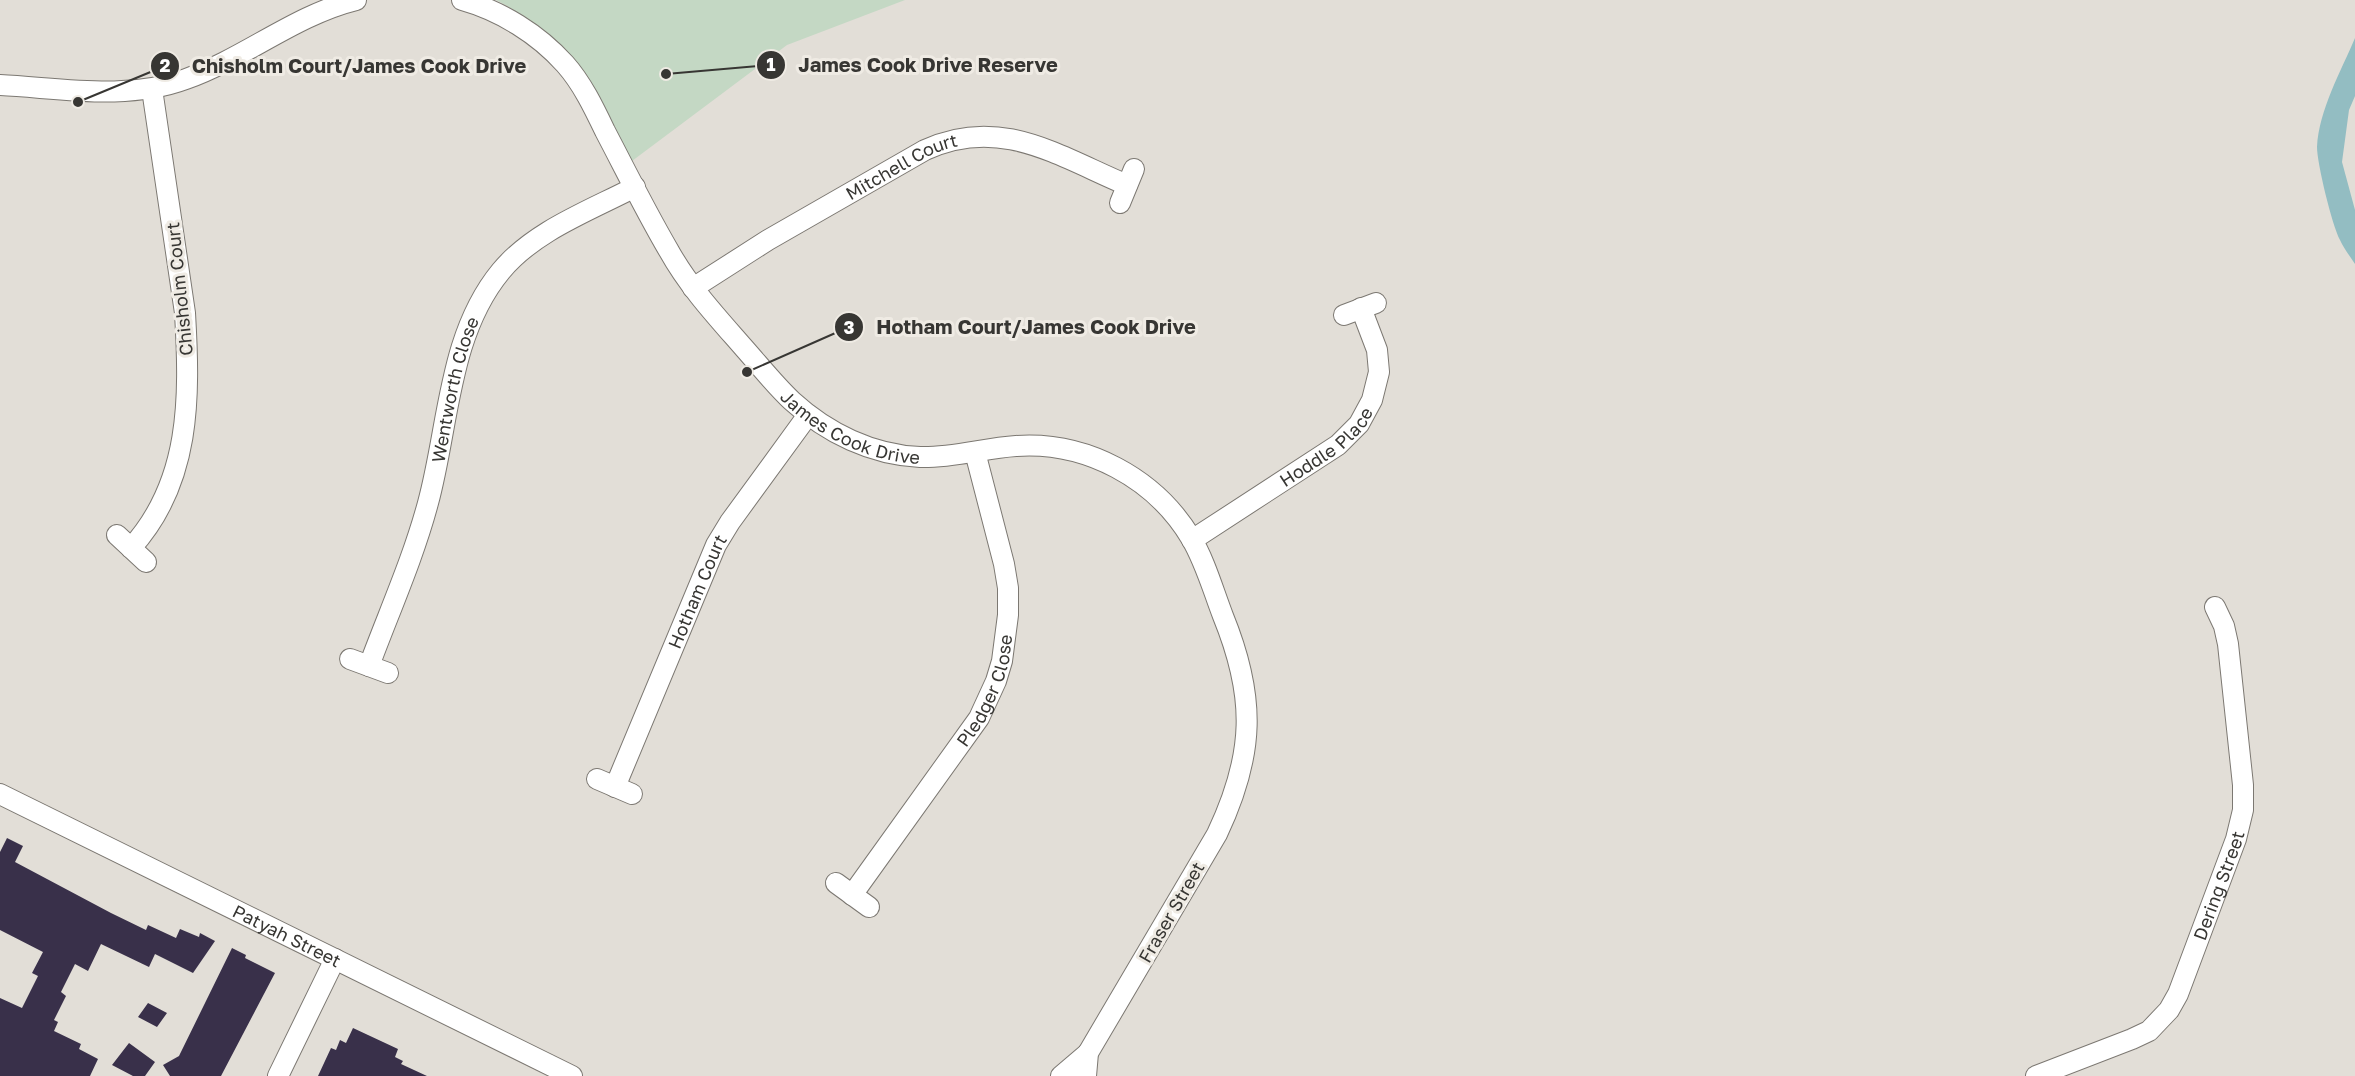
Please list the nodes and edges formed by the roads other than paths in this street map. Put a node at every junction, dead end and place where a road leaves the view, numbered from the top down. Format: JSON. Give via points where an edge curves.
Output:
{"nodes":[{"id":1,"x":462,"y":0,"type":"edge"},
{"id":2,"x":350,"y":1,"type":"edge"},
{"id":3,"x":0,"y":85,"type":"edge"},
{"id":4,"x":152,"y":89,"type":"junction"},
{"id":5,"x":1127,"y":186,"type":"dead end"},
{"id":6,"x":634,"y":187,"type":"junction"},
{"id":7,"x":693,"y":288,"type":"junction"},
{"id":8,"x":1360,"y":308,"type":"dead end"},
{"id":9,"x":808,"y":415,"type":"junction"},
{"id":10,"x":975,"y":452,"type":"junction"},
{"id":11,"x":1192,"y":540,"type":"junction"},
{"id":12,"x":131,"y":548,"type":"dead end"},
{"id":13,"x":2215,"y":607,"type":"dead end"},
{"id":14,"x":350,"y":659,"type":"dead end"},
{"id":15,"x":369,"y":666,"type":"junction"},
{"id":16,"x":388,"y":673,"type":"dead end"},
{"id":17,"x":1246,"y":743,"type":"joint"},
{"id":18,"x":615,"y":787,"type":"dead end"},
{"id":19,"x":0,"y":794,"type":"edge"},
{"id":20,"x":836,"y":883,"type":"dead end"},
{"id":21,"x":852,"y":895,"type":"junction"},
{"id":22,"x":869,"y":907,"type":"dead end"},
{"id":23,"x":335,"y":959,"type":"junction"},
{"id":24,"x":1088,"y":1053,"type":"junction"},
{"id":25,"x":278,"y":1076,"type":"edge"},
{"id":26,"x":572,"y":1076,"type":"edge"},
{"id":27,"x":1061,"y":1076,"type":"edge"},
{"id":28,"x":1086,"y":1076,"type":"edge"},
{"id":29,"x":2036,"y":1076,"type":"edge"}],
"edges":[{"from":1,"to":6,"type":"street","name":"James Cook Drive","via":[[512,21],[568,67]]},
{"from":2,"to":4,"type":"street","via":[[318,13],[222,64]]},
{"from":3,"to":4,"type":"street","via":[[114,92]]},
{"from":4,"to":12,"type":"street","name":"Chisholm Court","via":[[185,313],[185,425],[169,488],[151,524]]},
{"from":5,"to":7,"type":"street","name":"Mitchell Court","via":[[1030,144],[1011,138],[970,136],[926,150],[778,234]]},
{"from":6,"to":7,"type":"street","name":"James Cook Drive"},
{"from":6,"to":15,"type":"street","name":"Wentworth Close","via":[[524,250],[502,270],[474,312],[464,339],[422,526]]},
{"from":7,"to":9,"type":"street","name":"James Cook Drive"},
{"from":8,"to":11,"type":"street","name":"Hoddle Place","via":[[1377,350],[1379,372],[1372,400],[1359,424],[1338,445]]},
{"from":9,"to":10,"type":"street","name":"James Cook Drive","via":[[842,436],[893,454],[919,457]]},
{"from":9,"to":18,"type":"street","name":"Hotham Court","via":[[716,545]]},
{"from":10,"to":11,"type":"street","name":"James Cook Drive","via":[[1020,445],[1044,446],[1117,467],[1161,499]]},
{"from":10,"to":21,"type":"street","name":"Pledger Close","via":[[1008,588],[1002,661],[980,718]]},
{"from":11,"to":17,"type":"street","name":"James Cook Drive","via":[[1241,668]]},
{"from":13,"to":29,"type":"street","name":"Dering Street","via":[[2228,644],[2243,810],[2193,956],[2169,1011],[2149,1031]]},
{"from":14,"to":15,"type":"street"},
{"from":15,"to":16,"type":"street"},
{"from":17,"to":24,"type":"street","name":"Fraser Street","via":[[1237,788],[1217,834]]},
{"from":19,"to":23,"type":"street","name":"Patyah Street"},
{"from":20,"to":21,"type":"street"},
{"from":21,"to":22,"type":"street"},
{"from":23,"to":25,"type":"street"},
{"from":23,"to":26,"type":"street","name":"Patyah Street"},
{"from":24,"to":27,"type":"street"},
{"from":24,"to":28,"type":"street","name":"Fraser Street"}]}
